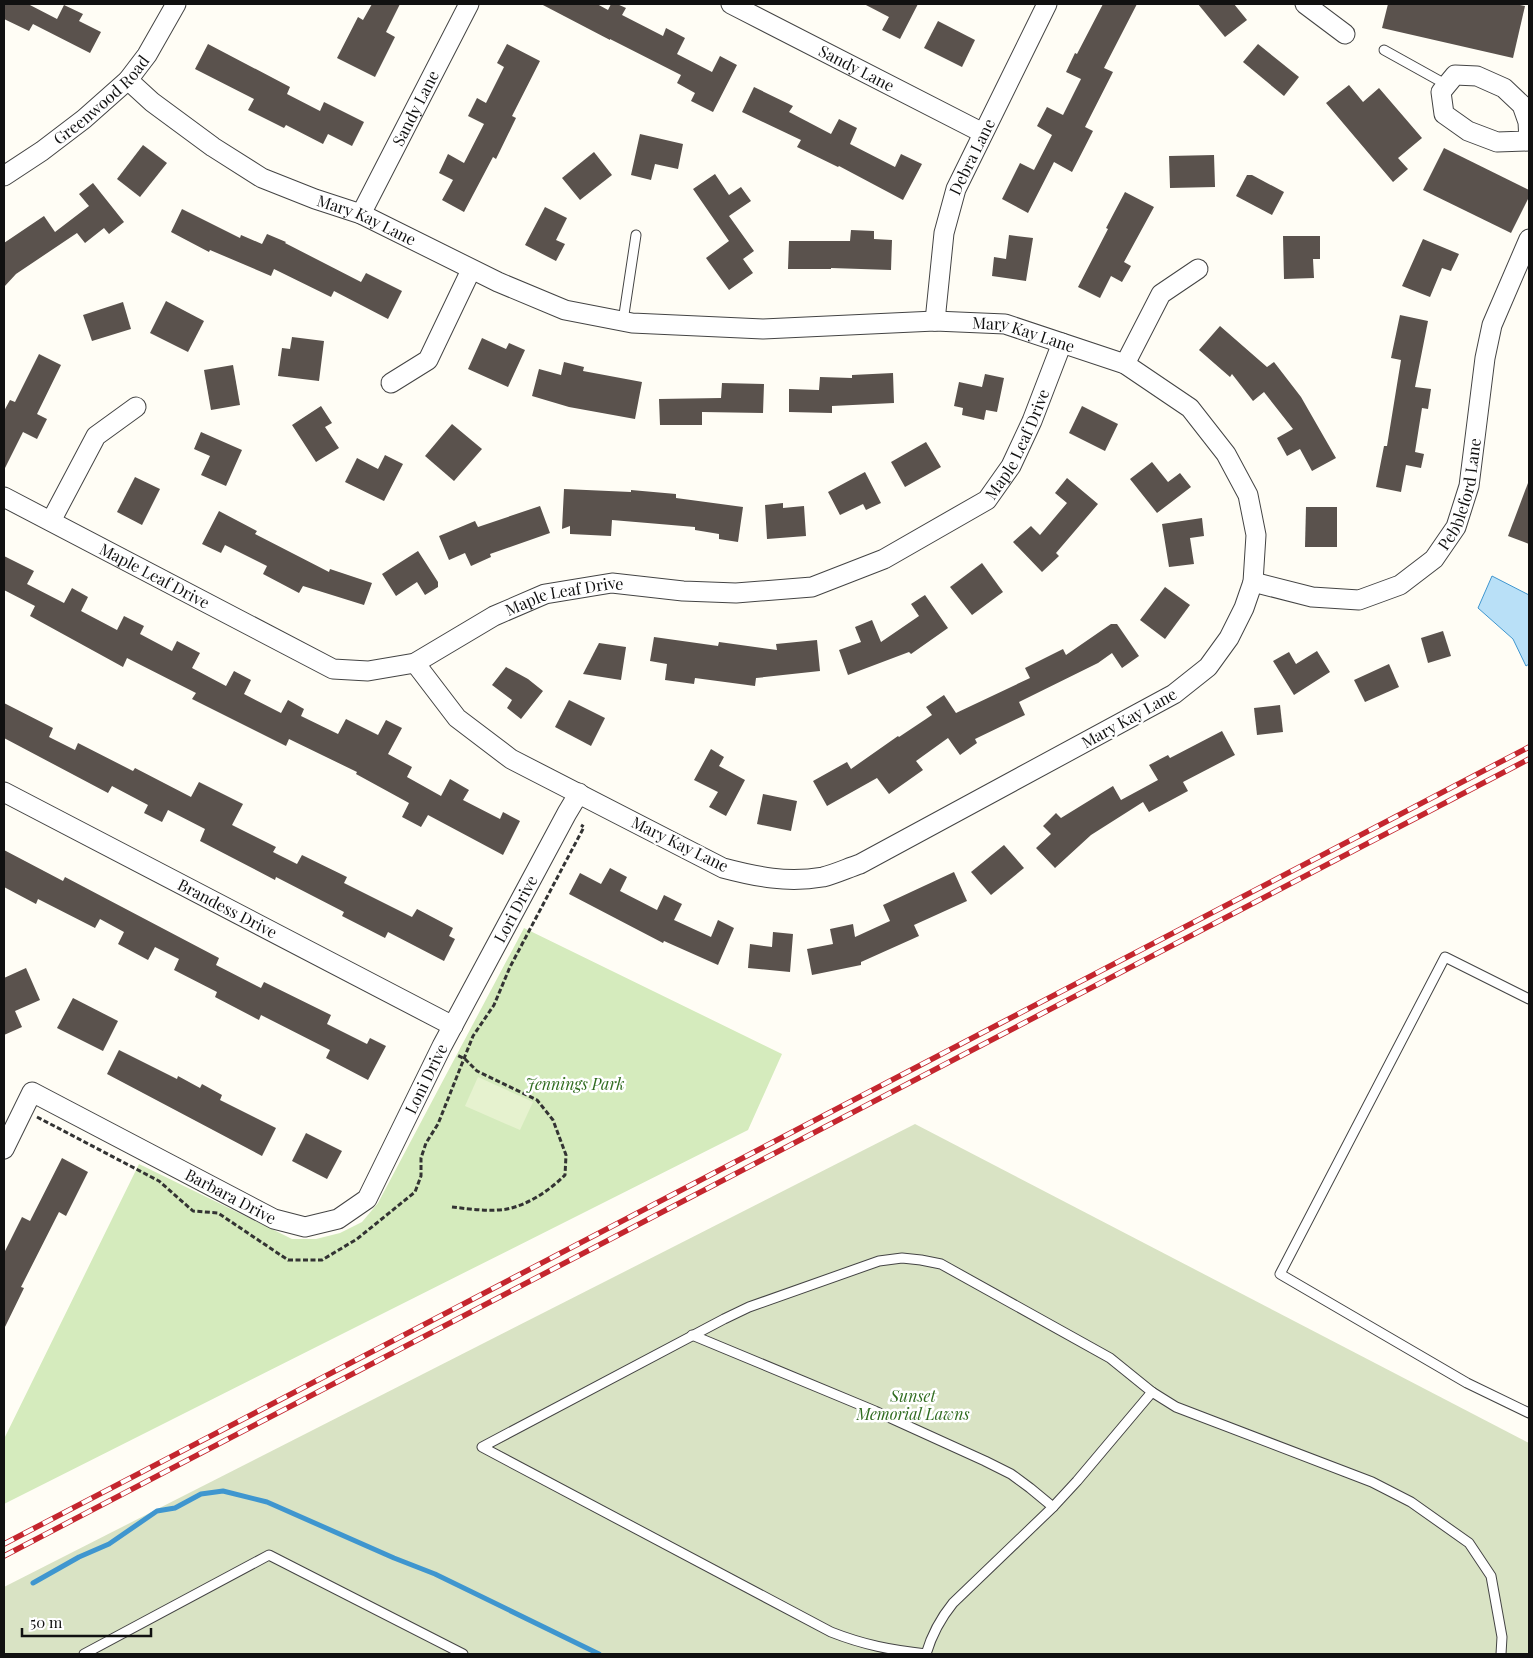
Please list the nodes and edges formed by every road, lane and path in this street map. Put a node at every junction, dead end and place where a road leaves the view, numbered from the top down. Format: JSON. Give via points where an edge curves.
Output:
{"nodes":[{"id":1,"x":176,"y":4,"type":"edge"},
{"id":2,"x":469,"y":4,"type":"edge"},
{"id":3,"x":731,"y":4,"type":"edge"},
{"id":4,"x":1047,"y":4,"type":"edge"},
{"id":5,"x":1305,"y":4,"type":"edge"},
{"id":6,"x":1345,"y":34,"type":"dead end"},
{"id":7,"x":1384,"y":50,"type":"dead end"},
{"id":8,"x":128,"y":80,"type":"junction"},
{"id":9,"x":1447,"y":85,"type":"junction"},
{"id":10,"x":983,"y":133,"type":"junction"},
{"id":11,"x":1529,"y":141,"type":"edge"},
{"id":12,"x":4,"y":176,"type":"edge"},
{"id":13,"x":361,"y":214,"type":"junction"},
{"id":14,"x":636,"y":235,"type":"dead end"},
{"id":15,"x":1529,"y":239,"type":"edge"},
{"id":16,"x":1198,"y":269,"type":"dead end"},
{"id":17,"x":471,"y":270,"type":"junction"},
{"id":18,"x":623,"y":321,"type":"junction"},
{"id":19,"x":935,"y":321,"type":"junction"},
{"id":20,"x":1062,"y":343,"type":"junction"},
{"id":21,"x":1126,"y":364,"type":"junction"},
{"id":22,"x":391,"y":383,"type":"dead end"},
{"id":23,"x":136,"y":407,"type":"dead end"},
{"id":24,"x":4,"y":497,"type":"edge"},
{"id":25,"x":51,"y":521,"type":"junction"},
{"id":26,"x":1253,"y":582,"type":"junction"},
{"id":27,"x":415,"y":663,"type":"junction"},
{"id":28,"x":4,"y":792,"type":"edge"},
{"id":29,"x":579,"y":793,"type":"junction"},
{"id":30,"x":567,"y":814,"type":"junction"},
{"id":31,"x":1529,"y":999,"type":"edge"},
{"id":32,"x":453,"y":1026,"type":"junction"},
{"id":33,"x":442,"y":1046,"type":"junction"},
{"id":34,"x":465,"y":1059,"type":"junction"},
{"id":35,"x":24,"y":1109,"type":"junction"},
{"id":36,"x":400,"y":1132,"type":"joint"},
{"id":37,"x":4,"y":1149,"type":"edge"},
{"id":38,"x":452,"y":1207,"type":"dead end"},
{"id":39,"x":692,"y":1335,"type":"junction"},
{"id":40,"x":1152,"y":1392,"type":"junction"},
{"id":41,"x":1529,"y":1413,"type":"edge"},
{"id":42,"x":1052,"y":1507,"type":"junction"},
{"id":43,"x":84,"y":1654,"type":"edge"},
{"id":44,"x":463,"y":1654,"type":"edge"},
{"id":45,"x":926,"y":1654,"type":"edge"},
{"id":46,"x":1501,"y":1654,"type":"edge"}],
"edges":[{"from":1,"to":8,"type":"street","name":"Greenwood Road","via":[[147,55]]},
{"from":2,"to":13,"type":"street","name":"Sandy Lane"},
{"from":3,"to":10,"type":"street","name":"Sandy Lane"},
{"from":4,"to":10,"type":"street","name":"Debra Lane"},
{"from":5,"to":6,"type":"street"},
{"from":7,"to":9,"type":"lane"},
{"from":8,"to":12,"type":"street","name":"Greenwood Road","via":[[84,119]]},
{"from":8,"to":13,"type":"street","name":"Mary Kay Lane","via":[[213,148],[262,178]]},
{"from":9,"to":11,"type":"street","via":[[1441,92],[1444,114],[1468,131],[1498,142]]},
{"from":9,"to":11,"type":"street","via":[[1456,76],[1478,76],[1504,88],[1522,105],[1528,122]]},
{"from":10,"to":19,"type":"street","name":"Debra Lane","via":[[956,189],[944,233]]},
{"from":13,"to":17,"type":"street","name":"Mary Kay Lane"},
{"from":14,"to":18,"type":"lane"},
{"from":15,"to":26,"type":"street","name":"Pebbleford Lane","via":[[1492,325],[1484,358],[1469,486],[1456,527],[1434,559],[1400,585],[1359,600],[1312,597]]},
{"from":16,"to":21,"type":"street","via":[[1161,294]]},
{"from":17,"to":18,"type":"street","name":"Mary Kay Lane","via":[[565,310]]},
{"from":17,"to":22,"type":"street","via":[[428,360]]},
{"from":18,"to":19,"type":"street","name":"Mary Kay Lane","via":[[763,329]]},
{"from":19,"to":20,"type":"street","name":"Mary Kay Lane","via":[[1005,324]]},
{"from":20,"to":21,"type":"street","name":"Mary Kay Lane"},
{"from":20,"to":27,"type":"street","name":"Maple Leaf Drive","via":[[1024,439],[1011,466],[987,500],[884,559],[812,587],[736,593],[612,583],[545,594],[494,616]]},
{"from":21,"to":26,"type":"street","name":"Mary Kay Lane","via":[[1190,408],[1226,454],[1248,495],[1256,535]]},
{"from":23,"to":25,"type":"street","via":[[96,436]]},
{"from":24,"to":25,"type":"street","name":"Maple Leaf Drive"},
{"from":25,"to":27,"type":"street","name":"Maple Leaf Drive","via":[[333,669],[368,671]]},
{"from":26,"to":29,"type":"street","name":"Mary Kay Lane","via":[[1229,638],[1208,667],[1174,694],[860,864],[824,876],[759,877],[722,868]]},
{"from":27,"to":29,"type":"street","name":"Mary Kay Lane","via":[[457,718],[511,759]]},
{"from":28,"to":32,"type":"street","name":"Brandess Drive"},
{"from":29,"to":30,"type":"street","name":"Lori Drive"},
{"from":30,"to":32,"type":"street","name":"Lori Drive"},
{"from":30,"to":34,"type":"path","via":[[584,827],[510,967],[494,1005],[473,1036]]},
{"from":31,"to":41,"type":"lane","via":[[1445,957],[1280,1274],[1467,1383]]},
{"from":32,"to":33,"type":"street","name":"Loni Drive"},
{"from":33,"to":34,"type":"path"},
{"from":33,"to":36,"type":"street","name":"Loni Drive"},
{"from":34,"to":35,"type":"path","via":[[438,1124],[426,1143],[415,1192],[357,1239],[322,1260],[288,1260],[218,1213],[193,1211],[159,1181]]},
{"from":34,"to":38,"type":"path","via":[[477,1071],[538,1100],[553,1120],[566,1156],[565,1175],[552,1188],[508,1209]]},
{"from":35,"to":36,"type":"street","name":"Barbara Drive","via":[[32,1092],[274,1219],[305,1226],[338,1219],[367,1198]]},
{"from":35,"to":37,"type":"street"},
{"from":39,"to":40,"type":"lane","via":[[749,1307],[879,1261],[921,1260],[941,1264],[1110,1358]]},
{"from":39,"to":42,"type":"lane","via":[[985,1461],[1011,1474]]},
{"from":39,"to":45,"type":"lane","via":[[482,1448],[831,1632],[882,1648]]},
{"from":40,"to":42,"type":"lane"},
{"from":40,"to":46,"type":"lane","via":[[1176,1407],[1372,1482],[1411,1502],[1469,1542],[1490,1576],[1502,1637]]},
{"from":42,"to":45,"type":"lane","via":[[953,1603],[939,1621]]},
{"from":43,"to":44,"type":"lane","via":[[269,1555]]}]}
